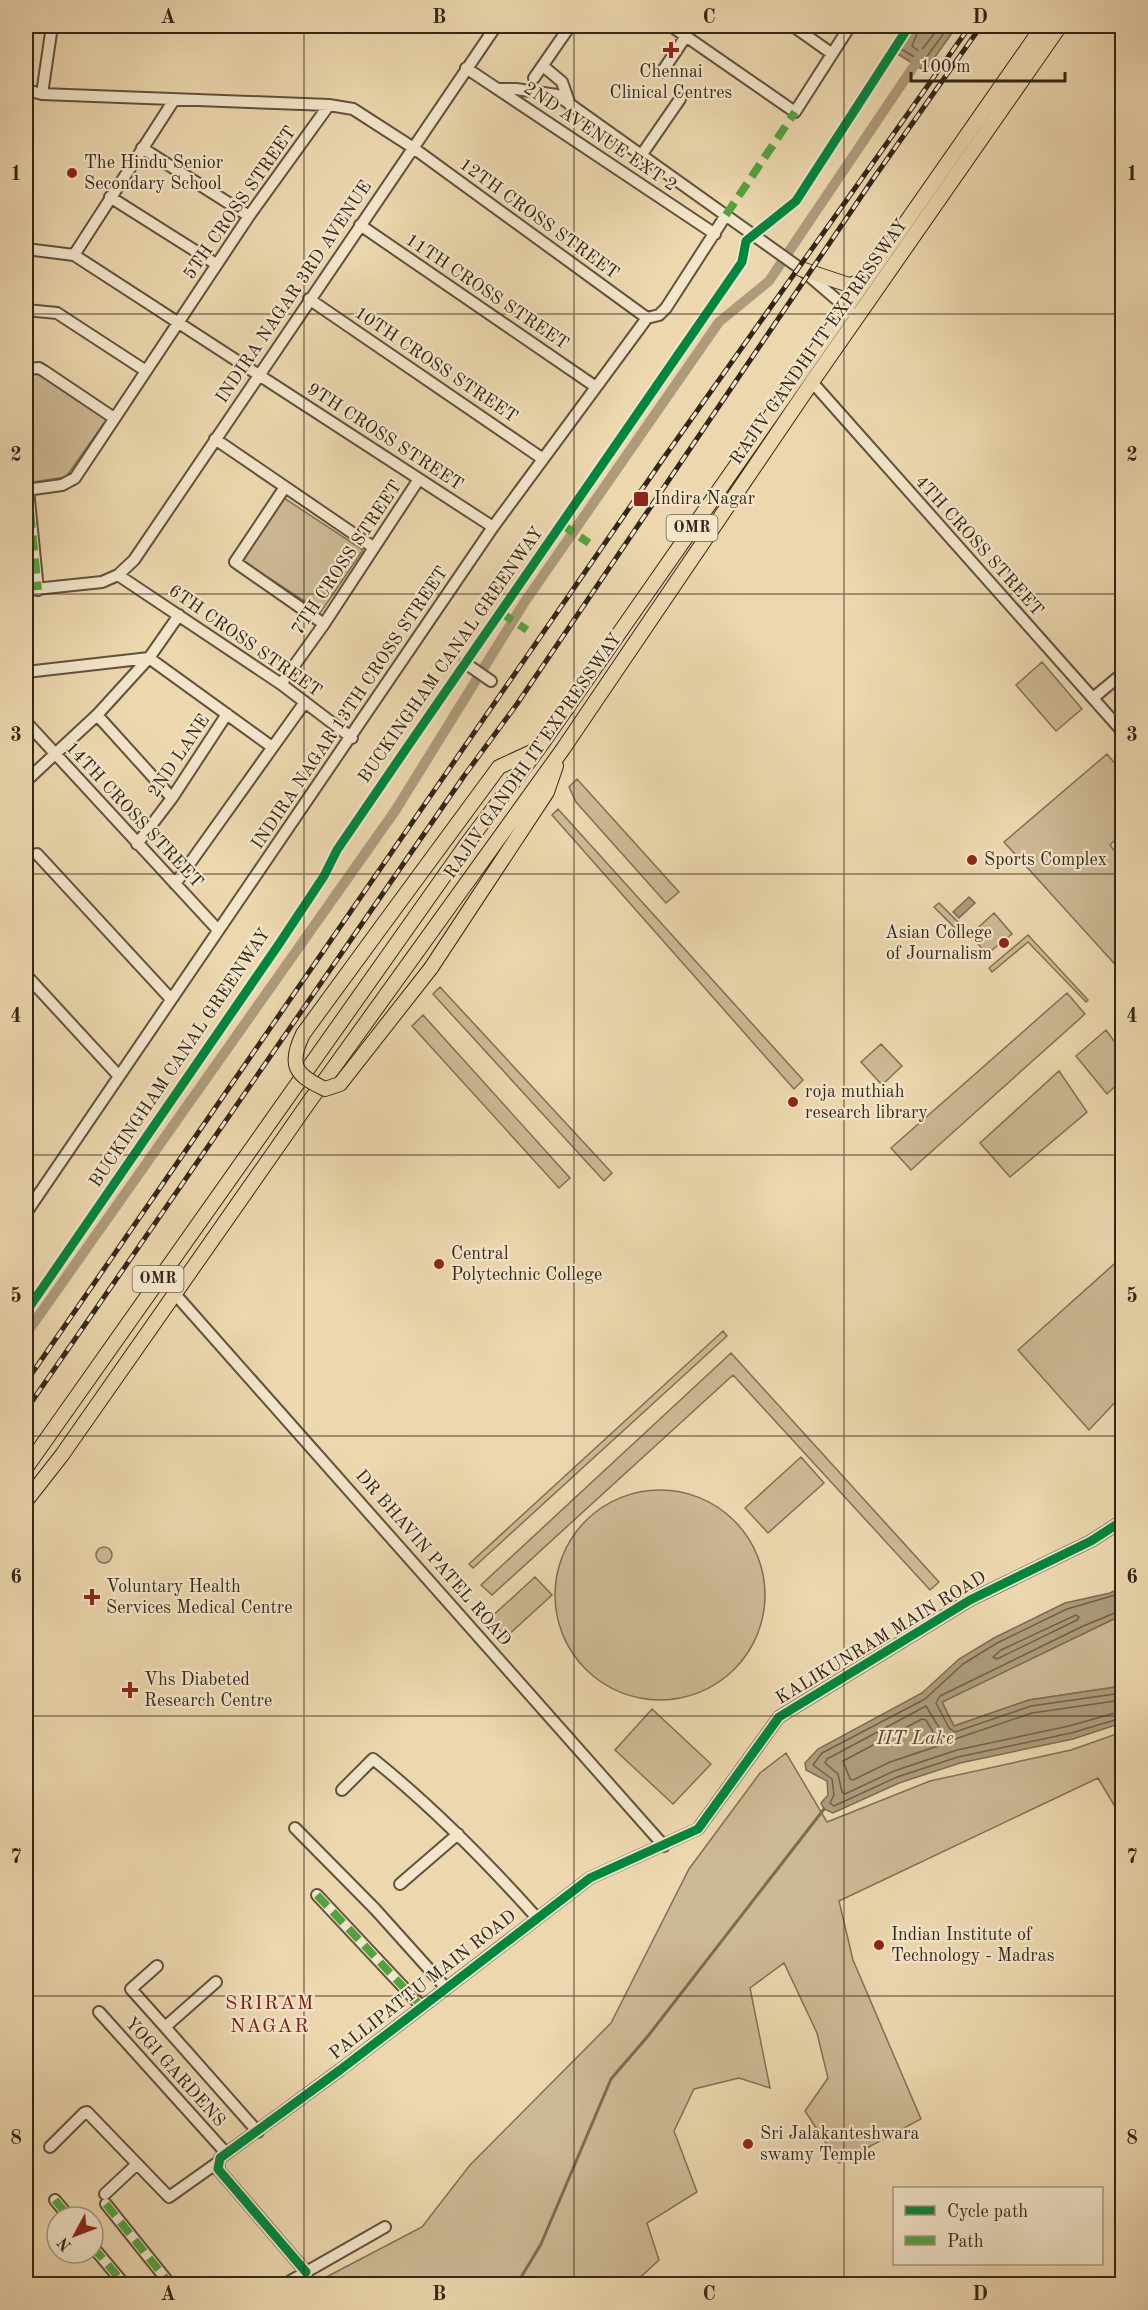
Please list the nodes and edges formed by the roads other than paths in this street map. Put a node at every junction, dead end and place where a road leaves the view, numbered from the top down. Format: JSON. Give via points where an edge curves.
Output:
{"nodes":[{"id":1,"x":52,"y":26,"type":"edge"},
{"id":2,"x":496,"y":26,"type":"edge"},
{"id":3,"x":570,"y":26,"type":"edge"},
{"id":4,"x":671,"y":26,"type":"edge"},
{"id":5,"x":793,"y":26,"type":"edge"},
{"id":6,"x":850,"y":26,"type":"edge"},
{"id":7,"x":1043,"y":26,"type":"edge"},
{"id":8,"x":1060,"y":26,"type":"edge"},
{"id":9,"x":686,"y":36,"type":"junction"},
{"id":10,"x":831,"y":53,"type":"junction"},
{"id":11,"x":543,"y":66,"type":"junction"},
{"id":12,"x":466,"y":68,"type":"junction"},
{"id":13,"x":662,"y":72,"type":"dead end"},
{"id":14,"x":534,"y":78,"type":"dead end"},
{"id":15,"x":498,"y":89,"type":"junction"},
{"id":16,"x":26,"y":90,"type":"edge"},
{"id":17,"x":42,"y":94,"type":"junction"},
{"id":18,"x":680,"y":99,"type":"dead end"},
{"id":19,"x":174,"y":100,"type":"junction"},
{"id":20,"x":329,"y":105,"type":"junction"},
{"id":21,"x":570,"y":105,"type":"junction"},
{"id":22,"x":412,"y":147,"type":"junction"},
{"id":23,"x":142,"y":148,"type":"junction"},
{"id":24,"x":640,"y":157,"type":"junction"},
{"id":25,"x":110,"y":197,"type":"junction"},
{"id":26,"x":726,"y":214,"type":"junction"},
{"id":27,"x":249,"y":216,"type":"junction"},
{"id":28,"x":360,"y":225,"type":"junction"},
{"id":29,"x":715,"y":234,"type":"junction"},
{"id":30,"x":26,"y":249,"type":"edge"},
{"id":31,"x":74,"y":255,"type":"junction"},
{"id":32,"x":216,"y":264,"type":"junction"},
{"id":33,"x":801,"y":269,"type":"junction"},
{"id":34,"x":864,"y":280,"type":"junction"},
{"id":35,"x":309,"y":299,"type":"junction"},
{"id":36,"x":845,"y":308,"type":"junction"},
{"id":37,"x":26,"y":310,"type":"edge"},
{"id":38,"x":857,"y":317,"type":"junction"},
{"id":39,"x":647,"y":318,"type":"junction"},
{"id":40,"x":179,"y":321,"type":"junction"},
{"id":41,"x":26,"y":369,"type":"edge"},
{"id":42,"x":146,"y":371,"type":"junction"},
{"id":43,"x":258,"y":374,"type":"junction"},
{"id":44,"x":812,"y":382,"type":"junction"},
{"id":45,"x":596,"y":387,"type":"junction"},
{"id":46,"x":114,"y":418,"type":"junction"},
{"id":47,"x":215,"y":439,"type":"junction"},
{"id":48,"x":543,"y":459,"type":"junction"},
{"id":49,"x":419,"y":479,"type":"junction"},
{"id":50,"x":285,"y":487,"type":"junction"},
{"id":51,"x":27,"y":490,"type":"edge"},
{"id":52,"x":493,"y":527,"type":"junction"},
{"id":53,"x":373,"y":547,"type":"junction"},
{"id":54,"x":118,"y":575,"type":"junction"},
{"id":55,"x":26,"y":590,"type":"edge"},
{"id":56,"x":38,"y":590,"type":"junction"},
{"id":57,"x":180,"y":615,"type":"junction"},
{"id":58,"x":324,"y":624,"type":"junction"},
{"id":59,"x":149,"y":658,"type":"junction"},
{"id":60,"x":465,"y":663,"type":"dead end"},
{"id":61,"x":26,"y":672,"type":"edge"},
{"id":62,"x":1122,"y":674,"type":"edge"},
{"id":63,"x":491,"y":681,"type":"dead end"},
{"id":64,"x":281,"y":684,"type":"junction"},
{"id":65,"x":1093,"y":698,"type":"junction"},
{"id":66,"x":305,"y":702,"type":"junction"},
{"id":67,"x":227,"y":714,"type":"junction"},
{"id":68,"x":97,"y":715,"type":"junction"},
{"id":69,"x":26,"y":722,"type":"edge"},
{"id":70,"x":1122,"y":731,"type":"edge"},
{"id":71,"x":352,"y":738,"type":"junction"},
{"id":72,"x":272,"y":747,"type":"junction"},
{"id":73,"x":539,"y":748,"type":"junction"},
{"id":74,"x":563,"y":749,"type":"junction"},
{"id":75,"x":54,"y":753,"type":"junction"},
{"id":76,"x":26,"y":781,"type":"edge"},
{"id":77,"x":172,"y":798,"type":"junction"},
{"id":78,"x":137,"y":844,"type":"junction"},
{"id":79,"x":37,"y":854,"type":"dead end"},
{"id":80,"x":175,"y":884,"type":"junction"},
{"id":81,"x":218,"y":930,"type":"junction"},
{"id":82,"x":26,"y":975,"type":"edge"},
{"id":83,"x":170,"y":998,"type":"junction"},
{"id":84,"x":118,"y":1075,"type":"junction"},
{"id":85,"x":26,"y":1213,"type":"edge"},
{"id":86,"x":175,"y":1294,"type":"junction"},
{"id":87,"x":26,"y":1468,"type":"edge"},
{"id":88,"x":26,"y":1501,"type":"edge"},
{"id":89,"x":1122,"y":1521,"type":"edge"},
{"id":90,"x":342,"y":1790,"type":"dead end"},
{"id":91,"x":295,"y":1828,"type":"dead end"},
{"id":92,"x":458,"y":1834,"type":"junction"},
{"id":93,"x":664,"y":1846,"type":"junction"},
{"id":94,"x":400,"y":1884,"type":"dead end"},
{"id":95,"x":317,"y":1895,"type":"dead end"},
{"id":96,"x":537,"y":1918,"type":"junction"},
{"id":97,"x":157,"y":1966,"type":"dead end"},
{"id":98,"x":216,"y":1982,"type":"dead end"},
{"id":99,"x":446,"y":1988,"type":"junction"},
{"id":100,"x":422,"y":2007,"type":"junction"},
{"id":101,"x":99,"y":2012,"type":"dead end"},
{"id":102,"x":165,"y":2027,"type":"junction"},
{"id":103,"x":258,"y":2132,"type":"junction"},
{"id":104,"x":50,"y":2147,"type":"dead end"},
{"id":105,"x":226,"y":2153,"type":"junction"},
{"id":106,"x":137,"y":2164,"type":"junction"},
{"id":107,"x":218,"y":2166,"type":"junction"},
{"id":108,"x":55,"y":2200,"type":"dead end"},
{"id":109,"x":59,"y":2205,"type":"edge"},
{"id":110,"x":385,"y":2227,"type":"dead end"},
{"id":111,"x":105,"y":2262,"type":"edge"},
{"id":112,"x":306,"y":2272,"type":"junction"},
{"id":113,"x":123,"y":2284,"type":"edge"},
{"id":114,"x":170,"y":2284,"type":"edge"},
{"id":115,"x":285,"y":2284,"type":"edge"}],
"edges":[{"from":1,"to":17,"type":"street"},
{"from":2,"to":12,"type":"street","name":"INDIRA NAGAR 3RD AVENUE"},
{"from":3,"to":11,"type":"street"},
{"from":4,"to":9,"type":"street"},
{"from":5,"to":10,"type":"street"},
{"from":6,"to":10,"type":"street"},
{"from":7,"to":34,"type":"main road","name":"RAJIV GANDHI IT EXPRESSWAY","number":"OMR"},
{"from":8,"to":38,"type":"main road","name":"RAJIV GANDHI IT EXPRESSWAY","number":"OMR"},
{"from":9,"to":10,"type":"street","via":[[795,112]]},
{"from":9,"to":13,"type":"street"},
{"from":11,"to":14,"type":"street"},
{"from":11,"to":21,"type":"street","via":[[562,82]]},
{"from":12,"to":15,"type":"street","name":"2ND AVENUE EXT 2"},
{"from":12,"to":22,"type":"street","name":"INDIRA NAGAR 3RD AVENUE"},
{"from":15,"to":21,"type":"street","via":[[557,95]]},
{"from":15,"to":29,"type":"street","name":"2ND AVENUE EXT 2"},
{"from":16,"to":17,"type":"street","name":"12TH CROSS STREET"},
{"from":17,"to":19,"type":"street","name":"12TH CROSS STREET"},
{"from":18,"to":24,"type":"street"},
{"from":19,"to":20,"type":"street","name":"12TH CROSS STREET"},
{"from":19,"to":23,"type":"street"},
{"from":20,"to":22,"type":"street","name":"12TH CROSS STREET","via":[[353,109]]},
{"from":20,"to":27,"type":"street","name":"5TH CROSS STREET"},
{"from":21,"to":24,"type":"street"},
{"from":22,"to":28,"type":"street","name":"INDIRA NAGAR 3RD AVENUE"},
{"from":22,"to":39,"type":"street","name":"12TH CROSS STREET"},
{"from":23,"to":25,"type":"street"},
{"from":23,"to":27,"type":"street"},
{"from":24,"to":26,"type":"street"},
{"from":25,"to":31,"type":"street"},
{"from":25,"to":32,"type":"street"},
{"from":26,"to":29,"type":"street","name":"INDIRA NAGAR 13TH CROSS STREET"},
{"from":26,"to":33,"type":"street"},
{"from":27,"to":32,"type":"street","name":"5TH CROSS STREET"},
{"from":28,"to":35,"type":"street","name":"INDIRA NAGAR 3RD AVENUE"},
{"from":28,"to":45,"type":"street","name":"11TH CROSS STREET"},
{"from":29,"to":39,"type":"street","name":"INDIRA NAGAR 13TH CROSS STREET","via":[[666,308]]},
{"from":30,"to":31,"type":"street"},
{"from":31,"to":40,"type":"street","name":"9TH CROSS STREET"},
{"from":32,"to":40,"type":"street","name":"5TH CROSS STREET"},
{"from":33,"to":34,"type":"main road","via":[[849,285]]},
{"from":33,"to":36,"type":"street"},
{"from":34,"to":36,"type":"main road","name":"RAJIV GANDHI IT EXPRESSWAY","number":"OMR"},
{"from":35,"to":43,"type":"street","name":"INDIRA NAGAR 3RD AVENUE"},
{"from":35,"to":48,"type":"street","name":"10TH CROSS STREET"},
{"from":36,"to":38,"type":"street"},
{"from":36,"to":73,"type":"main road","name":"RAJIV GANDHI IT EXPRESSWAY","number":"OMR"},
{"from":37,"to":42,"type":"street","via":[[57,313]]},
{"from":38,"to":44,"type":"main road","name":"RAJIV GANDHI IT EXPRESSWAY","number":"OMR"},
{"from":39,"to":45,"type":"street","name":"INDIRA NAGAR 13TH CROSS STREET"},
{"from":40,"to":42,"type":"street"},
{"from":40,"to":43,"type":"street","name":"9TH CROSS STREET"},
{"from":41,"to":46,"type":"street","via":[[44,371]]},
{"from":42,"to":46,"type":"street"},
{"from":43,"to":47,"type":"street","name":"INDIRA NAGAR 3RD AVENUE"},
{"from":43,"to":49,"type":"street","name":"9TH CROSS STREET"},
{"from":44,"to":65,"type":"street","name":"4TH CROSS STREET"},
{"from":44,"to":74,"type":"main road","name":"RAJIV GANDHI IT EXPRESSWAY","number":"OMR"},
{"from":45,"to":48,"type":"street","name":"INDIRA NAGAR 13TH CROSS STREET"},
{"from":46,"to":51,"type":"street","via":[[75,478],[62,485]]},
{"from":47,"to":50,"type":"street"},
{"from":47,"to":54,"type":"street","name":"INDIRA NAGAR 3RD AVENUE","via":[[134,560]]},
{"from":48,"to":52,"type":"street","name":"INDIRA NAGAR 13TH CROSS STREET"},
{"from":49,"to":52,"type":"street","name":"9TH CROSS STREET"},
{"from":49,"to":53,"type":"street","name":"7TH CROSS STREET"},
{"from":50,"to":53,"type":"street"},
{"from":50,"to":58,"type":"street","via":[[235,562]]},
{"from":51,"to":56,"type":"street"},
{"from":52,"to":71,"type":"street","name":"INDIRA NAGAR 13TH CROSS STREET"},
{"from":53,"to":58,"type":"street","name":"7TH CROSS STREET"},
{"from":54,"to":56,"type":"street","via":[[102,582]]},
{"from":54,"to":57,"type":"street","name":"6TH CROSS STREET"},
{"from":55,"to":56,"type":"street"},
{"from":57,"to":59,"type":"street"},
{"from":57,"to":64,"type":"street","name":"6TH CROSS STREET"},
{"from":58,"to":64,"type":"street","name":"7TH CROSS STREET"},
{"from":59,"to":61,"type":"street"},
{"from":59,"to":67,"type":"street"},
{"from":59,"to":68,"type":"street"},
{"from":60,"to":63,"type":"street"},
{"from":62,"to":65,"type":"street"},
{"from":64,"to":66,"type":"street","name":"6TH CROSS STREET"},
{"from":65,"to":70,"type":"street","name":"4TH CROSS STREET"},
{"from":66,"to":71,"type":"street","name":"6TH CROSS STREET"},
{"from":66,"to":72,"type":"street"},
{"from":67,"to":72,"type":"street"},
{"from":67,"to":77,"type":"street","name":"2ND LANE"},
{"from":68,"to":75,"type":"street"},
{"from":68,"to":77,"type":"street"},
{"from":69,"to":75,"type":"street","name":"14TH CROSS STREET"},
{"from":71,"to":81,"type":"street","name":"INDIRA NAGAR 13TH CROSS STREET"},
{"from":72,"to":80,"type":"street"},
{"from":73,"to":74,"type":"main road","bridge":true,"via":[[499,767],[303,1034],[295,1051],[296,1069],[308,1081],[325,1089],[339,1084],[431,968],[547,792]]},
{"from":73,"to":87,"type":"main road","name":"RAJIV GANDHI IT EXPRESSWAY","number":"OMR","via":[[466,845]]},
{"from":74,"to":86,"type":"main road","name":"RAJIV GANDHI IT EXPRESSWAY","number":"OMR"},
{"from":75,"to":76,"type":"street"},
{"from":75,"to":78,"type":"street","name":"14TH CROSS STREET"},
{"from":77,"to":78,"type":"street","name":"2ND LANE"},
{"from":78,"to":80,"type":"street","name":"14TH CROSS STREET"},
{"from":79,"to":83,"type":"street"},
{"from":80,"to":81,"type":"street","name":"14TH CROSS STREET"},
{"from":81,"to":83,"type":"street","name":"INDIRA NAGAR 13TH CROSS STREET"},
{"from":82,"to":84,"type":"street"},
{"from":83,"to":84,"type":"street","name":"INDIRA NAGAR 13TH CROSS STREET"},
{"from":84,"to":85,"type":"street","name":"INDIRA NAGAR 13TH CROSS STREET"},
{"from":86,"to":88,"type":"main road","name":"RAJIV GANDHI IT EXPRESSWAY","number":"OMR"},
{"from":86,"to":93,"type":"street","name":"DR BHAVIN PATEL ROAD"},
{"from":89,"to":93,"type":"street","name":"KALIKUNRAM MAIN ROAD","via":[[1091,1541],[970,1600],[779,1718],[698,1829]]},
{"from":90,"to":92,"type":"street","via":[[373,1759]]},
{"from":91,"to":99,"type":"street"},
{"from":92,"to":94,"type":"street"},
{"from":92,"to":96,"type":"street"},
{"from":93,"to":96,"type":"street","name":"PALLIPATTU MAIN ROAD","via":[[590,1878]]},
{"from":95,"to":100,"type":"street"},
{"from":96,"to":99,"type":"street","name":"PALLIPATTU MAIN ROAD"},
{"from":97,"to":102,"type":"street","via":[[131,1989]]},
{"from":98,"to":102,"type":"street"},
{"from":99,"to":100,"type":"street","name":"PALLIPATTU MAIN ROAD"},
{"from":100,"to":103,"type":"street","name":"PALLIPATTU MAIN ROAD"},
{"from":101,"to":105,"type":"street","name":"YOGI GARDENS"},
{"from":102,"to":103,"type":"street"},
{"from":103,"to":105,"type":"street","name":"PALLIPATTU MAIN ROAD"},
{"from":104,"to":106,"type":"street","via":[[87,2112]]},
{"from":105,"to":107,"type":"street","name":"PALLIPATTU MAIN ROAD"},
{"from":106,"to":107,"type":"street","name":"PALLIPATTU MAIN ROAD","via":[[170,2197]]},
{"from":106,"to":114,"type":"street","via":[[106,2199]]},
{"from":107,"to":112,"type":"street"},
{"from":108,"to":109,"type":"street"},
{"from":110,"to":112,"type":"street"},
{"from":111,"to":113,"type":"street"},
{"from":112,"to":115,"type":"street"}]}
